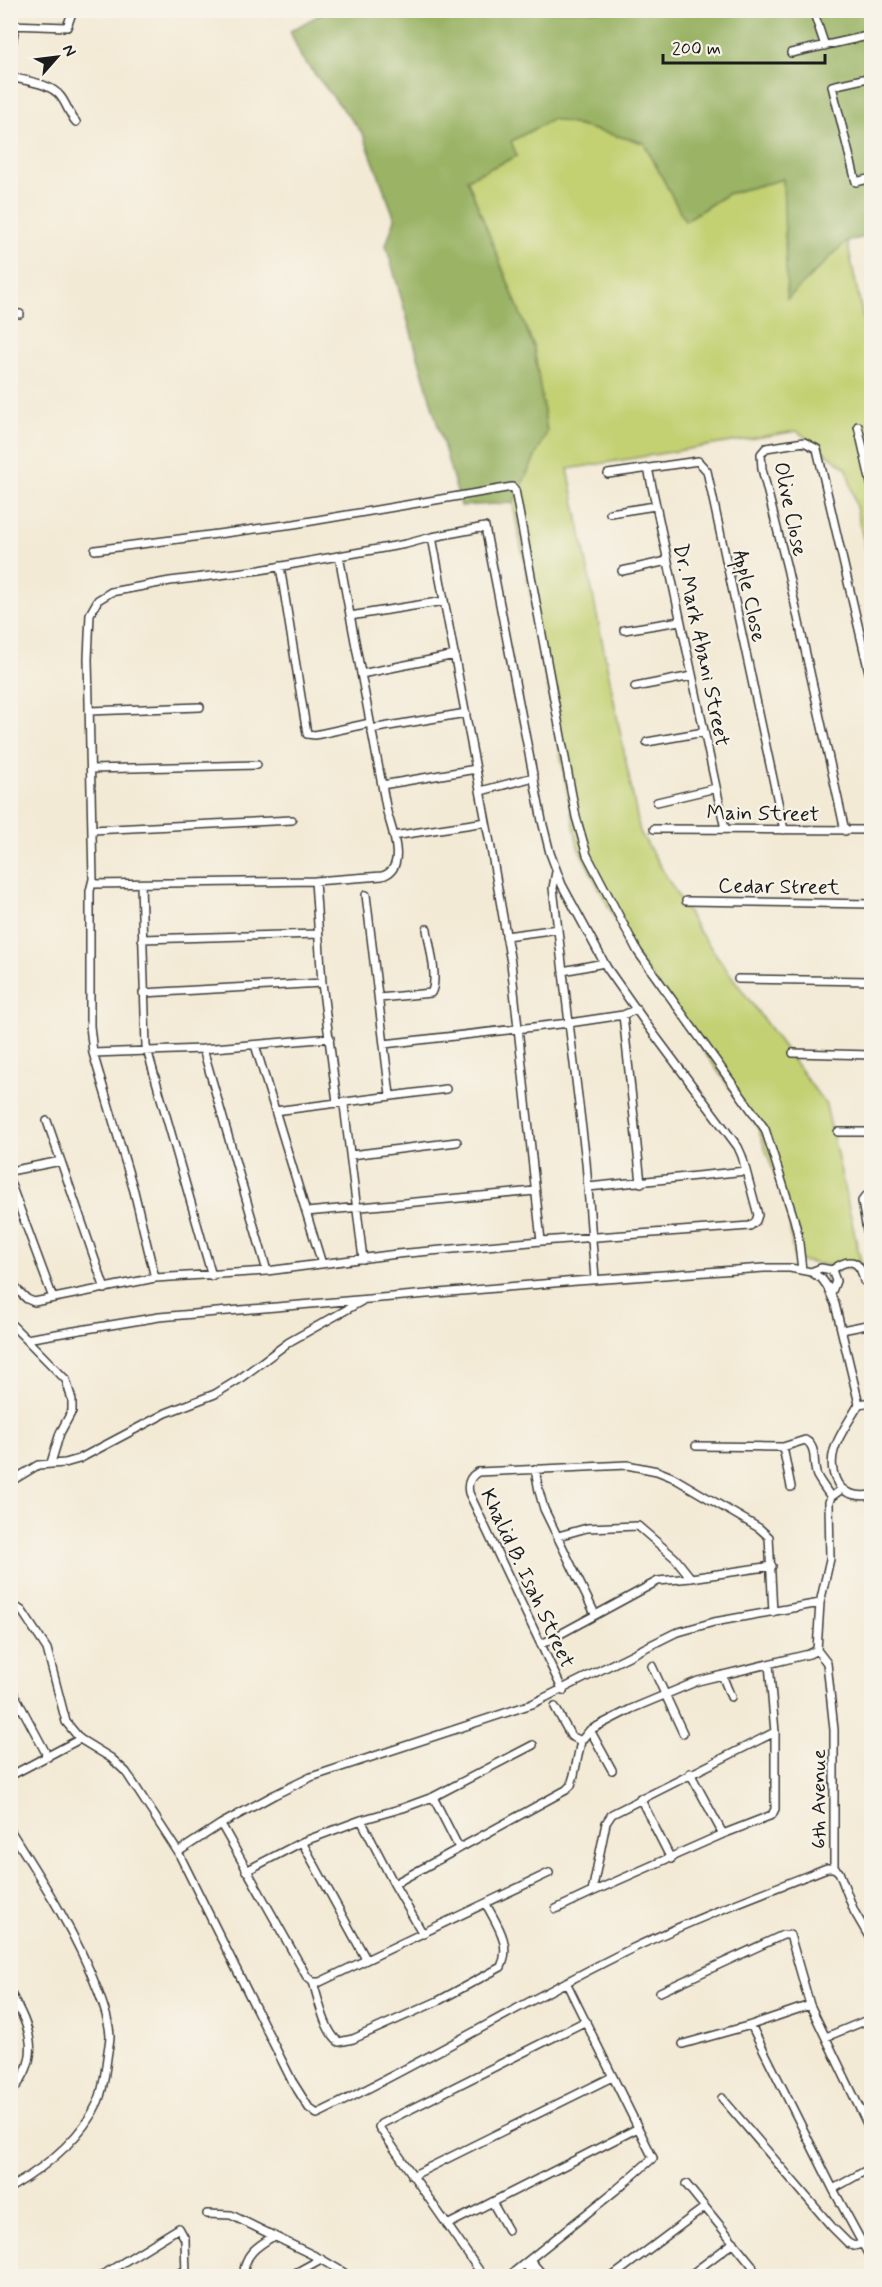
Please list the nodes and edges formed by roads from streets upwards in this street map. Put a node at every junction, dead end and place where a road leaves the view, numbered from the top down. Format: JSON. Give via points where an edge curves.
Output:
{"nodes":[{"id":1,"x":73,"y":10,"type":"edge"},
{"id":2,"x":813,"y":10,"type":"edge"},
{"id":3,"x":13,"y":26,"type":"edge"},
{"id":4,"x":872,"y":35,"type":"edge"},
{"id":5,"x":825,"y":46,"type":"junction"},
{"id":6,"x":790,"y":53,"type":"dead end"},
{"id":7,"x":10,"y":56,"type":"edge"},
{"id":8,"x":10,"y":77,"type":"edge"},
{"id":9,"x":872,"y":77,"type":"edge"},
{"id":10,"x":76,"y":122,"type":"dead end"},
{"id":11,"x":872,"y":178,"type":"edge"},
{"id":12,"x":10,"y":313,"type":"edge"},
{"id":13,"x":20,"y":314,"type":"dead end"},
{"id":14,"x":858,"y":426,"type":"dead end"},
{"id":15,"x":648,"y":468,"type":"junction"},
{"id":16,"x":608,"y":474,"type":"dead end"},
{"id":17,"x":872,"y":488,"type":"edge"},
{"id":18,"x":655,"y":506,"type":"junction"},
{"id":19,"x":610,"y":513,"type":"dead end"},
{"id":20,"x":432,"y":537,"type":"junction"},
{"id":21,"x":95,"y":550,"type":"dead end"},
{"id":22,"x":339,"y":556,"type":"junction"},
{"id":23,"x":667,"y":561,"type":"junction"},
{"id":24,"x":280,"y":566,"type":"junction"},
{"id":25,"x":622,"y":571,"type":"dead end"},
{"id":26,"x":444,"y":601,"type":"junction"},
{"id":27,"x":350,"y":616,"type":"junction"},
{"id":28,"x":680,"y":621,"type":"junction"},
{"id":29,"x":624,"y":630,"type":"dead end"},
{"id":30,"x":454,"y":655,"type":"junction"},
{"id":31,"x":361,"y":674,"type":"junction"},
{"id":32,"x":692,"y":676,"type":"junction"},
{"id":33,"x":872,"y":685,"type":"edge"},
{"id":34,"x":635,"y":687,"type":"dead end"},
{"id":35,"x":200,"y":707,"type":"dead end"},
{"id":36,"x":90,"y":711,"type":"junction"},
{"id":37,"x":466,"y":713,"type":"junction"},
{"id":38,"x":371,"y":726,"type":"junction"},
{"id":39,"x":704,"y":732,"type":"junction"},
{"id":40,"x":647,"y":742,"type":"dead end"},
{"id":41,"x":257,"y":765,"type":"dead end"},
{"id":42,"x":91,"y":770,"type":"junction"},
{"id":43,"x":476,"y":770,"type":"junction"},
{"id":44,"x":534,"y":777,"type":"junction"},
{"id":45,"x":382,"y":785,"type":"junction"},
{"id":46,"x":716,"y":788,"type":"junction"},
{"id":47,"x":481,"y":791,"type":"junction"},
{"id":48,"x":657,"y":802,"type":"dead end"},
{"id":49,"x":292,"y":820,"type":"dead end"},
{"id":50,"x":486,"y":822,"type":"junction"},
{"id":51,"x":654,"y":829,"type":"dead end"},
{"id":52,"x":724,"y":829,"type":"junction"},
{"id":53,"x":92,"y":830,"type":"junction"},
{"id":54,"x":784,"y":830,"type":"junction"},
{"id":55,"x":872,"y":830,"type":"edge"},
{"id":56,"x":845,"y":831,"type":"junction"},
{"id":57,"x":393,"y":836,"type":"junction"},
{"id":58,"x":556,"y":870,"type":"junction"},
{"id":59,"x":315,"y":881,"type":"junction"},
{"id":60,"x":92,"y":884,"type":"junction"},
{"id":61,"x":141,"y":884,"type":"junction"},
{"id":62,"x":366,"y":895,"type":"dead end"},
{"id":63,"x":686,"y":901,"type":"dead end"},
{"id":64,"x":872,"y":904,"type":"edge"},
{"id":65,"x":427,"y":929,"type":"dead end"},
{"id":66,"x":558,"y":929,"type":"junction"},
{"id":67,"x":318,"y":934,"type":"junction"},
{"id":68,"x":506,"y":936,"type":"junction"},
{"id":69,"x":142,"y":939,"type":"junction"},
{"id":70,"x":604,"y":963,"type":"junction"},
{"id":71,"x":563,"y":971,"type":"junction"},
{"id":72,"x":738,"y":979,"type":"dead end"},
{"id":73,"x":872,"y":981,"type":"edge"},
{"id":74,"x":322,"y":983,"type":"junction"},
{"id":75,"x":143,"y":993,"type":"junction"},
{"id":76,"x":379,"y":998,"type":"junction"},
{"id":77,"x":637,"y":1009,"type":"junction"},
{"id":78,"x":623,"y":1015,"type":"junction"},
{"id":79,"x":569,"y":1023,"type":"junction"},
{"id":80,"x":517,"y":1029,"type":"junction"},
{"id":81,"x":330,"y":1038,"type":"junction"},
{"id":82,"x":384,"y":1044,"type":"junction"},
{"id":83,"x":255,"y":1045,"type":"junction"},
{"id":84,"x":203,"y":1048,"type":"junction"},
{"id":85,"x":148,"y":1051,"type":"junction"},
{"id":86,"x":93,"y":1053,"type":"junction"},
{"id":87,"x":793,"y":1053,"type":"dead end"},
{"id":88,"x":872,"y":1055,"type":"edge"},
{"id":89,"x":446,"y":1089,"type":"dead end"},
{"id":90,"x":390,"y":1095,"type":"junction"},
{"id":91,"x":337,"y":1102,"type":"junction"},
{"id":92,"x":275,"y":1111,"type":"junction"},
{"id":93,"x":47,"y":1121,"type":"dead end"},
{"id":94,"x":838,"y":1132,"type":"dead end"},
{"id":95,"x":872,"y":1132,"type":"edge"},
{"id":96,"x":457,"y":1142,"type":"dead end"},
{"id":97,"x":351,"y":1155,"type":"junction"},
{"id":98,"x":61,"y":1161,"type":"junction"},
{"id":99,"x":10,"y":1171,"type":"edge"},
{"id":100,"x":746,"y":1171,"type":"junction"},
{"id":101,"x":10,"y":1182,"type":"edge"},
{"id":102,"x":641,"y":1183,"type":"junction"},
{"id":103,"x":588,"y":1187,"type":"junction"},
{"id":104,"x":535,"y":1191,"type":"junction"},
{"id":105,"x":872,"y":1196,"type":"edge"},
{"id":106,"x":357,"y":1207,"type":"junction"},
{"id":107,"x":306,"y":1212,"type":"junction"},
{"id":108,"x":592,"y":1238,"type":"junction"},
{"id":109,"x":541,"y":1241,"type":"junction"},
{"id":110,"x":871,"y":1255,"type":"edge"},
{"id":111,"x":363,"y":1259,"type":"junction"},
{"id":112,"x":322,"y":1264,"type":"junction"},
{"id":113,"x":802,"y":1270,"type":"junction"},
{"id":114,"x":832,"y":1270,"type":"junction"},
{"id":115,"x":267,"y":1271,"type":"junction"},
{"id":116,"x":811,"y":1272,"type":"junction"},
{"id":117,"x":212,"y":1275,"type":"junction"},
{"id":118,"x":155,"y":1278,"type":"junction"},
{"id":119,"x":595,"y":1280,"type":"junction"},
{"id":120,"x":864,"y":1281,"type":"dead end"},
{"id":121,"x":10,"y":1283,"type":"edge"},
{"id":122,"x":105,"y":1288,"type":"junction"},
{"id":123,"x":831,"y":1294,"type":"junction"},
{"id":124,"x":53,"y":1298,"type":"junction"},
{"id":125,"x":364,"y":1300,"type":"junction"},
{"id":126,"x":10,"y":1323,"type":"edge"},
{"id":127,"x":872,"y":1324,"type":"edge"},
{"id":128,"x":842,"y":1330,"type":"junction"},
{"id":129,"x":26,"y":1339,"type":"junction"},
{"id":130,"x":872,"y":1402,"type":"edge"},
{"id":131,"x":859,"y":1404,"type":"junction"},
{"id":132,"x":696,"y":1446,"type":"dead end"},
{"id":133,"x":783,"y":1447,"type":"junction"},
{"id":134,"x":51,"y":1463,"type":"junction"},
{"id":135,"x":535,"y":1469,"type":"junction"},
{"id":136,"x":10,"y":1482,"type":"edge"},
{"id":137,"x":790,"y":1486,"type":"dead end"},
{"id":138,"x":842,"y":1489,"type":"junction"},
{"id":139,"x":872,"y":1495,"type":"edge"},
{"id":140,"x":831,"y":1497,"type":"junction"},
{"id":141,"x":558,"y":1536,"type":"junction"},
{"id":142,"x":772,"y":1566,"type":"junction"},
{"id":143,"x":691,"y":1578,"type":"junction"},
{"id":144,"x":10,"y":1603,"type":"edge"},
{"id":145,"x":820,"y":1603,"type":"junction"},
{"id":146,"x":773,"y":1612,"type":"junction"},
{"id":147,"x":595,"y":1614,"type":"junction"},
{"id":148,"x":542,"y":1644,"type":"junction"},
{"id":149,"x":818,"y":1650,"type":"junction"},
{"id":150,"x":769,"y":1664,"type":"junction"},
{"id":151,"x":652,"y":1666,"type":"dead end"},
{"id":152,"x":722,"y":1675,"type":"junction"},
{"id":153,"x":10,"y":1686,"type":"edge"},
{"id":154,"x":563,"y":1691,"type":"junction"},
{"id":155,"x":665,"y":1694,"type":"junction"},
{"id":156,"x":731,"y":1697,"type":"dead end"},
{"id":157,"x":21,"y":1707,"type":"junction"},
{"id":158,"x":555,"y":1707,"type":"dead end"},
{"id":159,"x":10,"y":1713,"type":"edge"},
{"id":160,"x":590,"y":1730,"type":"junction"},
{"id":161,"x":775,"y":1732,"type":"junction"},
{"id":162,"x":683,"y":1733,"type":"dead end"},
{"id":163,"x":80,"y":1739,"type":"junction"},
{"id":164,"x":580,"y":1741,"type":"junction"},
{"id":165,"x":533,"y":1745,"type":"dead end"},
{"id":166,"x":48,"y":1757,"type":"junction"},
{"id":167,"x":612,"y":1770,"type":"dead end"},
{"id":168,"x":690,"y":1773,"type":"junction"},
{"id":169,"x":10,"y":1776,"type":"edge"},
{"id":170,"x":433,"y":1797,"type":"junction"},
{"id":171,"x":640,"y":1798,"type":"junction"},
{"id":172,"x":361,"y":1820,"type":"junction"},
{"id":173,"x":221,"y":1824,"type":"junction"},
{"id":174,"x":10,"y":1830,"type":"edge"},
{"id":175,"x":723,"y":1834,"type":"junction"},
{"id":176,"x":302,"y":1842,"type":"junction"},
{"id":177,"x":459,"y":1848,"type":"junction"},
{"id":178,"x":178,"y":1852,"type":"junction"},
{"id":179,"x":670,"y":1858,"type":"junction"},
{"id":180,"x":834,"y":1868,"type":"junction"},
{"id":181,"x":246,"y":1871,"type":"junction"},
{"id":182,"x":549,"y":1873,"type":"dead end"},
{"id":183,"x":394,"y":1884,"type":"junction"},
{"id":184,"x":592,"y":1892,"type":"junction"},
{"id":185,"x":486,"y":1904,"type":"junction"},
{"id":186,"x":556,"y":1909,"type":"dead end"},
{"id":187,"x":423,"y":1934,"type":"junction"},
{"id":188,"x":872,"y":1942,"type":"edge"},
{"id":189,"x":366,"y":1959,"type":"junction"},
{"id":190,"x":313,"y":1982,"type":"junction"},
{"id":191,"x":566,"y":1982,"type":"junction"},
{"id":192,"x":10,"y":1992,"type":"edge"},
{"id":193,"x":660,"y":1992,"type":"dead end"},
{"id":194,"x":810,"y":2005,"type":"junction"},
{"id":195,"x":872,"y":2018,"type":"edge"},
{"id":196,"x":586,"y":2021,"type":"junction"},
{"id":197,"x":751,"y":2025,"type":"junction"},
{"id":198,"x":826,"y":2037,"type":"junction"},
{"id":199,"x":683,"y":2044,"type":"dead end"},
{"id":200,"x":612,"y":2077,"type":"junction"},
{"id":201,"x":10,"y":2094,"type":"edge"},
{"id":202,"x":722,"y":2098,"type":"dead end"},
{"id":203,"x":638,"y":2128,"type":"junction"},
{"id":204,"x":872,"y":2134,"type":"edge"},
{"id":205,"x":872,"y":2167,"type":"edge"},
{"id":206,"x":412,"y":2176,"type":"junction"},
{"id":207,"x":686,"y":2184,"type":"dead end"},
{"id":208,"x":10,"y":2188,"type":"edge"},
{"id":209,"x":833,"y":2189,"type":"junction"},
{"id":210,"x":492,"y":2202,"type":"junction"},
{"id":211,"x":705,"y":2207,"type":"junction"},
{"id":212,"x":207,"y":2214,"type":"dead end"},
{"id":213,"x":447,"y":2225,"type":"junction"},
{"id":214,"x":508,"y":2230,"type":"dead end"},
{"id":215,"x":274,"y":2236,"type":"junction"},
{"id":216,"x":734,"y":2242,"type":"junction"},
{"id":217,"x":862,"y":2244,"type":"junction"},
{"id":218,"x":321,"y":2259,"type":"junction"},
{"id":219,"x":872,"y":2261,"type":"edge"},
{"id":220,"x":528,"y":2262,"type":"junction"},
{"id":221,"x":185,"y":2273,"type":"edge"},
{"id":222,"x":101,"y":2277,"type":"edge"},
{"id":223,"x":174,"y":2277,"type":"edge"},
{"id":224,"x":244,"y":2277,"type":"edge"},
{"id":225,"x":290,"y":2277,"type":"edge"},
{"id":226,"x":347,"y":2277,"type":"edge"},
{"id":227,"x":483,"y":2277,"type":"edge"},
{"id":228,"x":509,"y":2277,"type":"edge"},
{"id":229,"x":535,"y":2277,"type":"edge"},
{"id":230,"x":544,"y":2277,"type":"edge"},
{"id":231,"x":613,"y":2277,"type":"edge"},
{"id":232,"x":689,"y":2277,"type":"edge"},
{"id":233,"x":755,"y":2277,"type":"edge"}],
"edges":[{"from":1,"to":3,"type":"street","via":[[66,27]]},
{"from":2,"to":5,"type":"street"},
{"from":3,"to":7,"type":"street"},
{"from":4,"to":5,"type":"street"},
{"from":5,"to":6,"type":"street"},
{"from":8,"to":10,"type":"street","via":[[56,91]]},
{"from":9,"to":11,"type":"street","via":[[832,86],[856,182]]},
{"from":12,"to":13,"type":"street"},
{"from":14,"to":17,"type":"street"},
{"from":15,"to":16,"type":"street","name":"Apple Close"},
{"from":15,"to":18,"type":"street","name":"Dr. Mark Abani Street"},
{"from":15,"to":54,"type":"street","name":"Apple Close","via":[[698,461],[707,471]]},
{"from":18,"to":19,"type":"street"},
{"from":18,"to":23,"type":"street","name":"Dr. Mark Abani Street"},
{"from":20,"to":22,"type":"street"},
{"from":20,"to":26,"type":"street"},
{"from":20,"to":44,"type":"street","via":[[485,527]]},
{"from":21,"to":113,"type":"street","via":[[294,524],[512,487],[515,490],[576,817],[587,855],[638,952],[765,1129],[794,1219]]},
{"from":22,"to":24,"type":"street"},
{"from":22,"to":27,"type":"street"},
{"from":23,"to":25,"type":"street"},
{"from":23,"to":28,"type":"street","name":"Dr. Mark Abani Street"},
{"from":24,"to":36,"type":"street","via":[[170,581],[105,595],[90,614]]},
{"from":24,"to":38,"type":"street","via":[[307,734]]},
{"from":26,"to":27,"type":"street"},
{"from":26,"to":30,"type":"street"},
{"from":27,"to":31,"type":"street"},
{"from":28,"to":29,"type":"street"},
{"from":28,"to":32,"type":"street","name":"Dr. Mark Abani Street"},
{"from":30,"to":31,"type":"street"},
{"from":30,"to":37,"type":"street"},
{"from":31,"to":38,"type":"street"},
{"from":32,"to":34,"type":"street"},
{"from":32,"to":39,"type":"street","name":"Dr. Mark Abani Street"},
{"from":33,"to":56,"type":"street","name":"Olive Close","via":[[817,449],[804,442],[766,448],[761,454],[762,469]]},
{"from":35,"to":36,"type":"street"},
{"from":36,"to":42,"type":"street"},
{"from":37,"to":38,"type":"street"},
{"from":37,"to":43,"type":"street"},
{"from":38,"to":45,"type":"street"},
{"from":39,"to":40,"type":"street"},
{"from":39,"to":46,"type":"street","name":"Dr. Mark Abani Street"},
{"from":41,"to":42,"type":"street"},
{"from":42,"to":53,"type":"street"},
{"from":43,"to":45,"type":"street"},
{"from":43,"to":47,"type":"street"},
{"from":44,"to":47,"type":"street"},
{"from":44,"to":58,"type":"street"},
{"from":45,"to":57,"type":"street"},
{"from":46,"to":48,"type":"street"},
{"from":46,"to":52,"type":"street","name":"Dr. Mark Abani Street"},
{"from":47,"to":50,"type":"street"},
{"from":49,"to":53,"type":"street"},
{"from":50,"to":57,"type":"street"},
{"from":50,"to":68,"type":"street"},
{"from":51,"to":52,"type":"street","name":"Main Street"},
{"from":52,"to":54,"type":"street","name":"Main Street"},
{"from":53,"to":60,"type":"street"},
{"from":54,"to":56,"type":"street","name":"Main Street"},
{"from":55,"to":56,"type":"street","name":"Main Street"},
{"from":57,"to":59,"type":"street","via":[[397,860],[390,874]]},
{"from":58,"to":66,"type":"street","via":[[553,888]]},
{"from":58,"to":70,"type":"street"},
{"from":59,"to":61,"type":"street"},
{"from":59,"to":67,"type":"street"},
{"from":60,"to":61,"type":"street"},
{"from":60,"to":86,"type":"street"},
{"from":61,"to":69,"type":"street"},
{"from":62,"to":76,"type":"street"},
{"from":63,"to":64,"type":"street","name":"Cedar Street"},
{"from":65,"to":76,"type":"street","via":[[433,991]]},
{"from":66,"to":68,"type":"street"},
{"from":66,"to":71,"type":"street"},
{"from":67,"to":69,"type":"street"},
{"from":67,"to":74,"type":"street"},
{"from":68,"to":80,"type":"street"},
{"from":69,"to":75,"type":"street"},
{"from":70,"to":71,"type":"street"},
{"from":70,"to":77,"type":"street"},
{"from":71,"to":79,"type":"street"},
{"from":72,"to":73,"type":"street"},
{"from":74,"to":75,"type":"street"},
{"from":74,"to":81,"type":"street"},
{"from":75,"to":85,"type":"street"},
{"from":76,"to":82,"type":"street"},
{"from":77,"to":78,"type":"street"},
{"from":77,"to":100,"type":"street","via":[[738,1147]]},
{"from":78,"to":79,"type":"street"},
{"from":78,"to":102,"type":"street"},
{"from":79,"to":80,"type":"street"},
{"from":79,"to":103,"type":"street"},
{"from":80,"to":82,"type":"street"},
{"from":80,"to":104,"type":"street"},
{"from":81,"to":83,"type":"street"},
{"from":81,"to":91,"type":"street"},
{"from":82,"to":90,"type":"street"},
{"from":83,"to":84,"type":"street"},
{"from":83,"to":92,"type":"street"},
{"from":84,"to":85,"type":"street"},
{"from":84,"to":115,"type":"street"},
{"from":85,"to":86,"type":"street"},
{"from":85,"to":117,"type":"street"},
{"from":86,"to":118,"type":"street"},
{"from":87,"to":88,"type":"street"},
{"from":89,"to":90,"type":"street"},
{"from":90,"to":91,"type":"street"},
{"from":91,"to":92,"type":"street"},
{"from":91,"to":97,"type":"street","via":[[344,1105]]},
{"from":92,"to":107,"type":"street"},
{"from":93,"to":98,"type":"street"},
{"from":94,"to":95,"type":"street"},
{"from":96,"to":97,"type":"street"},
{"from":97,"to":106,"type":"street"},
{"from":98,"to":99,"type":"street"},
{"from":98,"to":122,"type":"street"},
{"from":100,"to":102,"type":"street"},
{"from":100,"to":108,"type":"street","via":[[758,1215],[750,1226]]},
{"from":101,"to":124,"type":"street"},
{"from":102,"to":103,"type":"street"},
{"from":103,"to":108,"type":"street"},
{"from":104,"to":106,"type":"street"},
{"from":104,"to":109,"type":"street"},
{"from":105,"to":110,"type":"street","via":[[862,1201]]},
{"from":106,"to":107,"type":"street"},
{"from":106,"to":111,"type":"street"},
{"from":107,"to":112,"type":"street"},
{"from":108,"to":109,"type":"street"},
{"from":108,"to":119,"type":"street"},
{"from":109,"to":111,"type":"street"},
{"from":111,"to":112,"type":"street"},
{"from":112,"to":115,"type":"street"},
{"from":113,"to":116,"type":"street"},
{"from":113,"to":119,"type":"street","via":[[764,1268]]},
{"from":114,"to":116,"type":"street","via":[[821,1268]]},
{"from":114,"to":120,"type":"street","via":[[852,1262],[862,1271]]},
{"from":114,"to":123,"type":"street","via":[[836,1281]]},
{"from":115,"to":117,"type":"street"},
{"from":116,"to":123,"type":"street","via":[[822,1279]]},
{"from":117,"to":118,"type":"street"},
{"from":118,"to":122,"type":"street"},
{"from":119,"to":125,"type":"street"},
{"from":121,"to":124,"type":"street","via":[[31,1301]]},
{"from":122,"to":124,"type":"street"},
{"from":123,"to":128,"type":"street"},
{"from":125,"to":129,"type":"street","via":[[159,1317]]},
{"from":125,"to":134,"type":"street","via":[[289,1342],[215,1394],[166,1413],[79,1459]]},
{"from":126,"to":129,"type":"street"},
{"from":127,"to":128,"type":"street"},
{"from":128,"to":131,"type":"street"},
{"from":129,"to":134,"type":"street","via":[[66,1380],[72,1400],[72,1411]]},
{"from":130,"to":131,"type":"street"},
{"from":131,"to":138,"type":"street","via":[[831,1455],[832,1470]]},
{"from":132,"to":133,"type":"street"},
{"from":133,"to":137,"type":"street"},
{"from":133,"to":140,"type":"street","via":[[805,1440],[811,1443],[816,1472]]},
{"from":134,"to":136,"type":"street","via":[[38,1465]]},
{"from":135,"to":141,"type":"street","via":[[544,1509]]},
{"from":135,"to":142,"type":"street","name":"Khalid B. Isah Street","via":[[627,1465],[672,1477],[765,1532],[771,1545]]},
{"from":135,"to":148,"type":"street","name":"Khalid B. Isah Street","via":[[478,1472],[468,1486]]},
{"from":138,"to":139,"type":"street"},
{"from":138,"to":140,"type":"street"},
{"from":140,"to":145,"type":"street","via":[[830,1559]]},
{"from":141,"to":143,"type":"street","via":[[587,1528],[638,1526],[675,1558]]},
{"from":141,"to":147,"type":"street"},
{"from":142,"to":143,"type":"street"},
{"from":142,"to":146,"type":"street","name":"Khalid B. Isah Street"},
{"from":143,"to":147,"type":"street","via":[[652,1583]]},
{"from":144,"to":163,"type":"street","via":[[22,1611],[47,1649],[64,1719]]},
{"from":145,"to":146,"type":"street"},
{"from":145,"to":149,"type":"street"},
{"from":146,"to":154,"type":"street","via":[[675,1633]]},
{"from":147,"to":148,"type":"street"},
{"from":148,"to":154,"type":"street","name":"Khalid B. Isah Street"},
{"from":149,"to":150,"type":"street"},
{"from":149,"to":180,"type":"street","name":"6th Avenue","via":[[827,1663],[834,1730]]},
{"from":150,"to":152,"type":"street"},
{"from":150,"to":161,"type":"street"},
{"from":151,"to":155,"type":"street"},
{"from":152,"to":155,"type":"street"},
{"from":152,"to":156,"type":"street"},
{"from":153,"to":157,"type":"street"},
{"from":154,"to":173,"type":"street","via":[[502,1715],[311,1777]]},
{"from":155,"to":160,"type":"street"},
{"from":155,"to":162,"type":"street"},
{"from":157,"to":159,"type":"street"},
{"from":157,"to":166,"type":"street"},
{"from":158,"to":164,"type":"street","via":[[571,1736]]},
{"from":160,"to":164,"type":"street"},
{"from":160,"to":167,"type":"street"},
{"from":161,"to":168,"type":"street"},
{"from":161,"to":175,"type":"street","via":[[776,1809],[766,1818]]},
{"from":163,"to":166,"type":"street"},
{"from":163,"to":178,"type":"street","via":[[126,1772]]},
{"from":164,"to":177,"type":"street","via":[[574,1775],[566,1790]]},
{"from":165,"to":170,"type":"street"},
{"from":166,"to":169,"type":"street"},
{"from":168,"to":171,"type":"street"},
{"from":168,"to":175,"type":"street"},
{"from":170,"to":172,"type":"street"},
{"from":170,"to":177,"type":"street"},
{"from":171,"to":179,"type":"street"},
{"from":171,"to":184,"type":"street","via":[[608,1818]]},
{"from":172,"to":176,"type":"street"},
{"from":172,"to":183,"type":"street"},
{"from":173,"to":178,"type":"street"},
{"from":173,"to":181,"type":"street"},
{"from":174,"to":208,"type":"street","via":[[81,1949],[110,2034],[104,2082],[90,2116],[48,2162]]},
{"from":175,"to":179,"type":"street"},
{"from":176,"to":181,"type":"street"},
{"from":176,"to":189,"type":"street"},
{"from":177,"to":183,"type":"street"},
{"from":178,"to":191,"type":"street","via":[[292,2081],[317,2114]]},
{"from":179,"to":184,"type":"street"},
{"from":180,"to":188,"type":"street","name":"6th Avenue"},
{"from":180,"to":191,"type":"street","via":[[695,1919]]},
{"from":181,"to":190,"type":"street"},
{"from":182,"to":185,"type":"street"},
{"from":183,"to":187,"type":"street"},
{"from":184,"to":186,"type":"street"},
{"from":185,"to":187,"type":"street"},
{"from":185,"to":190,"type":"street","via":[[504,1939],[505,1958],[501,1967],[438,2001],[339,2042],[329,2030]]},
{"from":187,"to":189,"type":"street"},
{"from":189,"to":190,"type":"street","via":[[321,1982]]},
{"from":191,"to":196,"type":"street"},
{"from":192,"to":201,"type":"street","via":[[26,2020],[30,2041],[25,2075]]},
{"from":193,"to":194,"type":"street","via":[[790,1935]]},
{"from":194,"to":197,"type":"street"},
{"from":194,"to":198,"type":"street"},
{"from":195,"to":198,"type":"street"},
{"from":196,"to":200,"type":"street"},
{"from":196,"to":206,"type":"street","via":[[381,2124],[380,2131]]},
{"from":197,"to":199,"type":"street"},
{"from":197,"to":209,"type":"street"},
{"from":198,"to":204,"type":"street"},
{"from":200,"to":203,"type":"street"},
{"from":200,"to":206,"type":"street"},
{"from":202,"to":217,"type":"street","via":[[832,2227],[848,2243]]},
{"from":203,"to":210,"type":"street"},
{"from":203,"to":220,"type":"street","via":[[652,2153],[651,2161]]},
{"from":205,"to":209,"type":"street"},
{"from":206,"to":213,"type":"street"},
{"from":207,"to":211,"type":"street"},
{"from":209,"to":217,"type":"street"},
{"from":210,"to":213,"type":"street"},
{"from":210,"to":214,"type":"street"},
{"from":211,"to":216,"type":"street"},
{"from":211,"to":231,"type":"street"},
{"from":212,"to":215,"type":"street","via":[[231,2215]]},
{"from":213,"to":227,"type":"street"},
{"from":215,"to":218,"type":"street"},
{"from":215,"to":224,"type":"street","via":[[255,2247],[243,2267]]},
{"from":216,"to":232,"type":"street"},
{"from":216,"to":233,"type":"street","via":[[752,2265]]},
{"from":217,"to":219,"type":"street"},
{"from":218,"to":225,"type":"street"},
{"from":218,"to":226,"type":"street"},
{"from":220,"to":228,"type":"street"},
{"from":220,"to":229,"type":"street"},
{"from":220,"to":230,"type":"street"},
{"from":221,"to":222,"type":"street","via":[[185,2239],[179,2228]]},
{"from":221,"to":223,"type":"street"}]}
